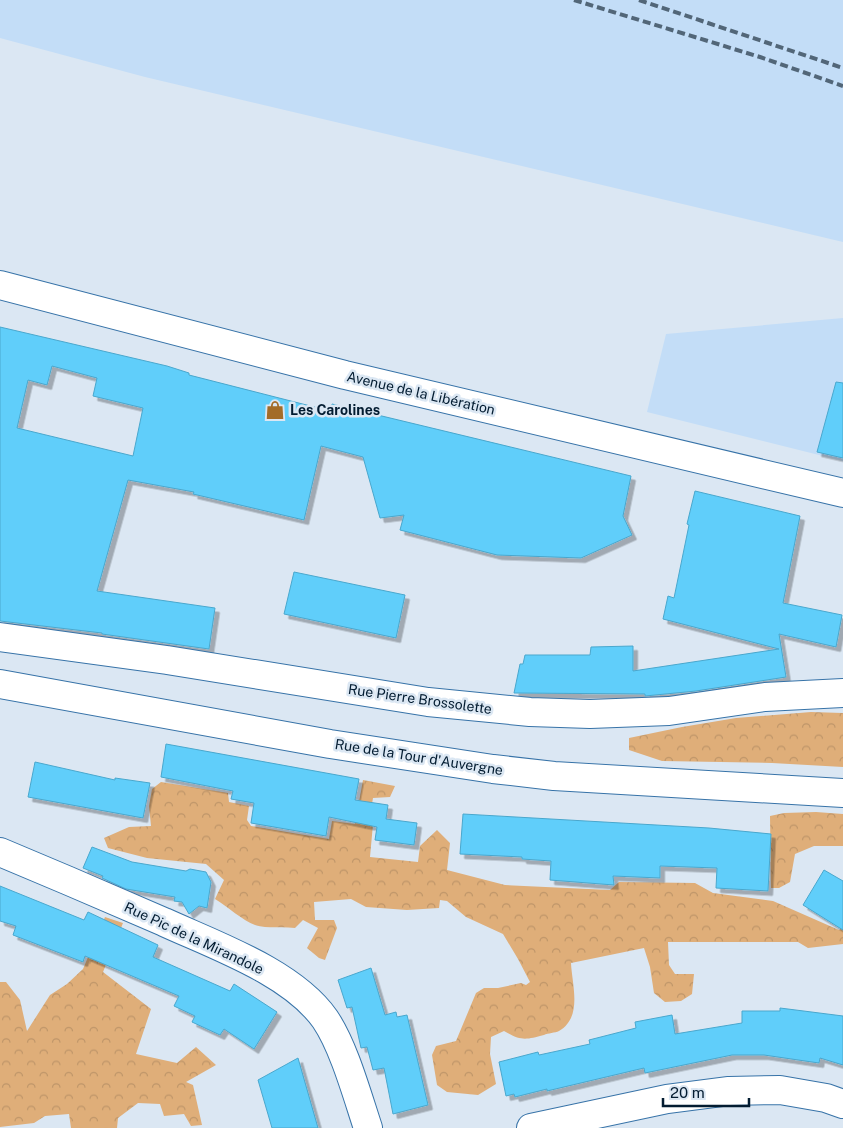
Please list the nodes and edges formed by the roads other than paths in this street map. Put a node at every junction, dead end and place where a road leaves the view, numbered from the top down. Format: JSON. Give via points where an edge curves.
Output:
{"nodes":[{"id":1,"x":0,"y":285,"type":"edge"},
{"id":2,"x":843,"y":493,"type":"edge"},
{"id":3,"x":0,"y":637,"type":"edge"},
{"id":4,"x":0,"y":684,"type":"edge"},
{"id":5,"x":843,"y":693,"type":"edge"},
{"id":6,"x":843,"y":793,"type":"edge"},
{"id":7,"x":0,"y":852,"type":"edge"},
{"id":8,"x":843,"y":1104,"type":"edge"},
{"id":9,"x":368,"y":1128,"type":"edge"},
{"id":10,"x":531,"y":1128,"type":"edge"}],
"edges":[{"from":1,"to":2,"type":"street","name":"Avenue de la Libération","via":[[336,372]]},
{"from":3,"to":5,"type":"street","name":"Rue Pierre Brossolette","via":[[428,702],[530,712],[669,711],[765,697]]},
{"from":4,"to":6,"type":"street","name":"Rue de la Tour d'Auvergne","via":[[330,744],[493,769],[554,776]]},
{"from":7,"to":9,"type":"street","name":"Rue Pic de la Mirandole","via":[[235,954],[293,987],[325,1019],[350,1074]]},
{"from":8,"to":10,"type":"street","via":[[780,1090],[729,1091],[667,1099]]}]}
